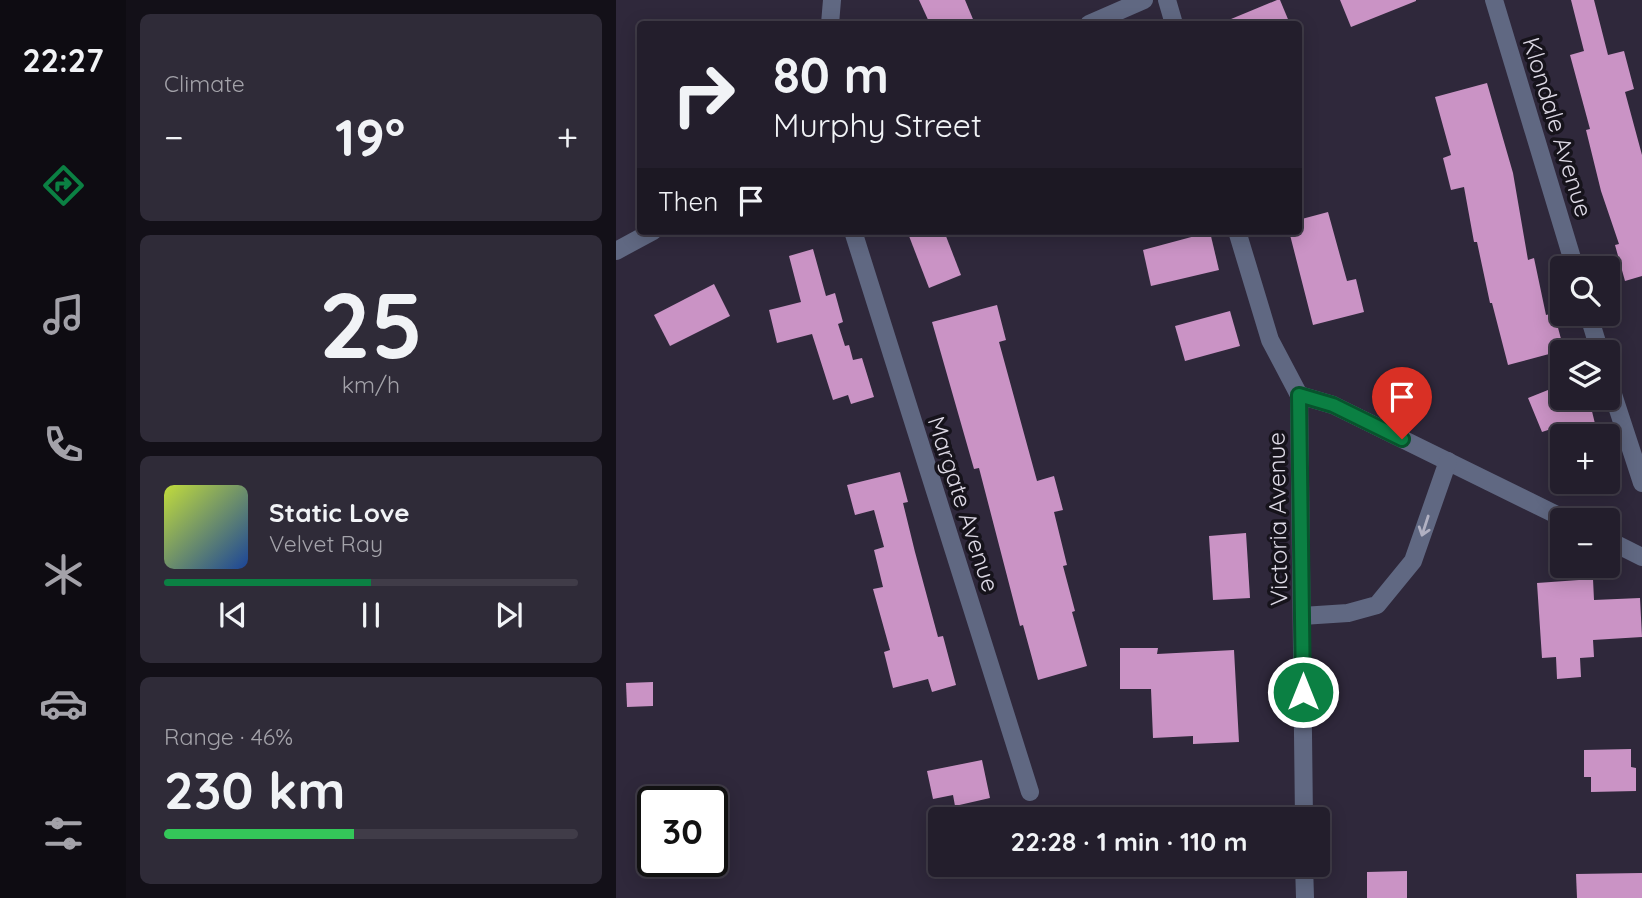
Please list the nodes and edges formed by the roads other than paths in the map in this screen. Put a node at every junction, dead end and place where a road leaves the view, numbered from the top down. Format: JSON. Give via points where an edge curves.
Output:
{"nodes":[{"id":1,"x":832,"y":0,"type":"edge"},
{"id":2,"x":1144,"y":0,"type":"edge"},
{"id":3,"x":1167,"y":0,"type":"edge"},
{"id":4,"x":1494,"y":0,"type":"edge"},
{"id":5,"x":830,"y":21,"type":"edge"},
{"id":6,"x":1096,"y":21,"type":"edge"},
{"id":7,"x":1173,"y":21,"type":"edge"},
{"id":8,"x":646,"y":235,"type":"edge"},
{"id":9,"x":854,"y":235,"type":"edge"},
{"id":10,"x":1238,"y":235,"type":"edge"},
{"id":11,"x":616,"y":251,"type":"edge"},
{"id":12,"x":1571,"y":256,"type":"edge"},
{"id":13,"x":1299,"y":395,"type":"junction"},
{"id":14,"x":1618,"y":410,"type":"edge"},
{"id":15,"x":1448,"y":461,"type":"junction"},
{"id":16,"x":1642,"y":484,"type":"edge"},
{"id":17,"x":1550,"y":512,"type":"edge"},
{"id":18,"x":1620,"y":546,"type":"edge"},
{"id":19,"x":1642,"y":557,"type":"edge"},
{"id":20,"x":1303,"y":616,"type":"junction"},
{"id":21,"x":1030,"y":792,"type":"dead end"},
{"id":22,"x":1304,"y":807,"type":"edge"},
{"id":23,"x":1304,"y":877,"type":"edge"},
{"id":24,"x":1305,"y":898,"type":"edge"}],
"edges":[{"from":1,"to":5,"type":"street"},
{"from":2,"to":6,"type":"street"},
{"from":3,"to":7,"type":"street"},
{"from":4,"to":12,"type":"street","name":"Klondale Avenue"},
{"from":8,"to":11,"type":"street"},
{"from":9,"to":21,"type":"street","name":"Margate Avenue"},
{"from":10,"to":13,"type":"street","name":"Victoria Avenue","via":[[1270,340]]},
{"from":13,"to":15,"type":"street","via":[[1333,405]]},
{"from":13,"to":20,"type":"street","name":"Victoria Avenue"},
{"from":14,"to":16,"type":"street"},
{"from":15,"to":17,"type":"street"},
{"from":15,"to":20,"type":"street","one_way":true,"via":[[1413,561],[1377,605],[1348,613]]},
{"from":18,"to":19,"type":"street"},
{"from":20,"to":22,"type":"street","name":"Victoria Avenue"},
{"from":23,"to":24,"type":"street"}]}
